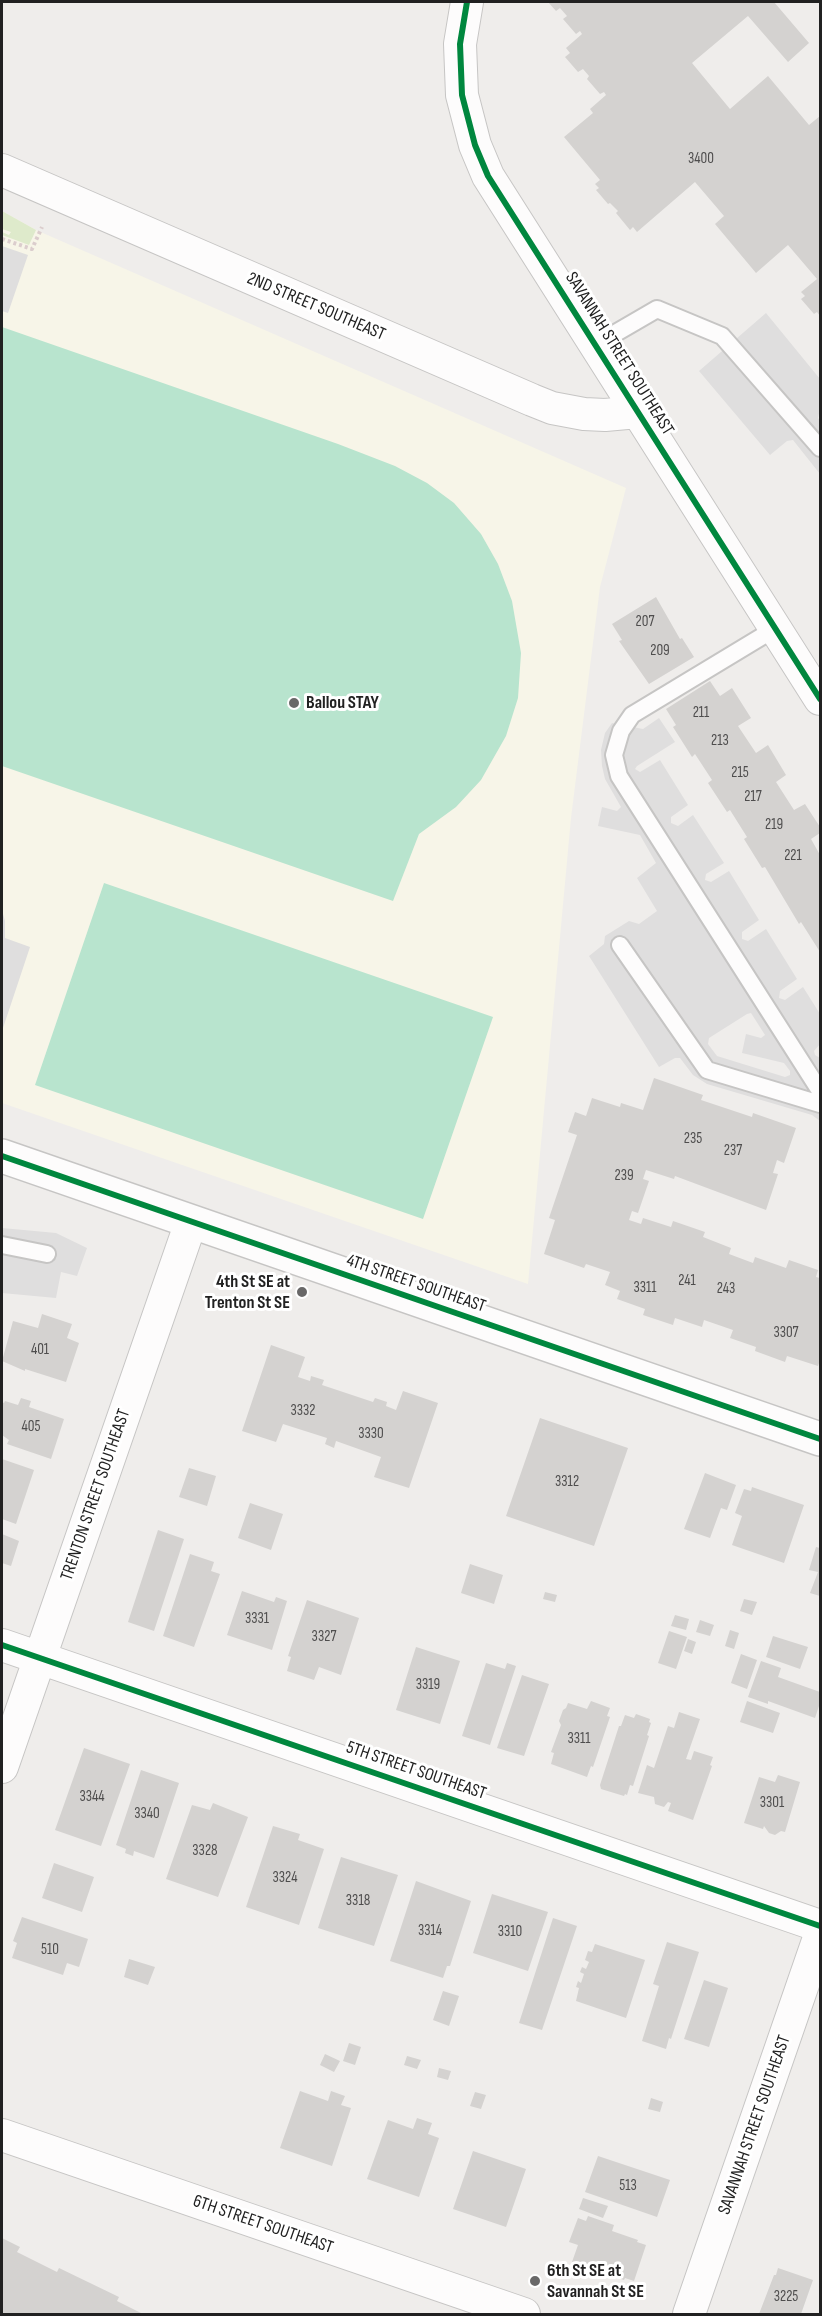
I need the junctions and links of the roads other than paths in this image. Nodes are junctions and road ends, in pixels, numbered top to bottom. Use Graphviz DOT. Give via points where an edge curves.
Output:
graph roads {
  1 [pos="467,2"];
  2 [pos="2,170"];
  3 [pos="595,345"];
  4 [pos="638,412"];
  5 [pos="820,448"];
  6 [pos="776,628"];
  7 [pos="820,699"];
  8 [pos="620,945"];
  9 [pos="820,1091"];
  10 [pos="820,1104"];
  11 [pos="2,1156"];
  12 [pos="191,1222"];
  13 [pos="2,1245"];
  14 [pos="47,1254"];
  15 [pos="820,1439"];
  16 [pos="2,1645"];
  17 [pos="40,1658"];
  18 [pos="2,1767"];
  19 [pos="820,1926"];
  20 [pos="820,1935"];
  21 [pos="2,2135"];
  22 [pos="524,2314"];
  23 [pos="689,2314"];
  1 -- 3 [label="street, SAVANNAH STREET SOUTHEAST" via="460,44 460,78 475,145 488,176"];
  2 -- 4 [label="street, 2ND STREET SOUTHEAST" via="552,408 605,415"];
  3 -- 4 [label="street, SAVANNAH STREET SOUTHEAST"];
  3 -- 5 [label="lane" via="657,309 722,336"];
  4 -- 6 [label="street, SAVANNAH STREET SOUTHEAST"];
  6 -- 7 [label="street, SAVANNAH STREET SOUTHEAST"];
  6 -- 9 [label="lane" via="632,715 621,731 614,755 619,776"];
  8 -- 10 [label="lane" via="706,1070"];
  11 -- 12 [label="street, 4TH STREET SOUTHEAST"];
  12 -- 15 [label="street, 4TH STREET SOUTHEAST"];
  12 -- 17 [label="street, TRENTON STREET SOUTHEAST"];
  13 -- 14 [label="lane"];
  16 -- 17 [label="street, 5TH STREET SOUTHEAST"];
  17 -- 18 [label="street, TRENTON STREET SOUTHEAST"];
  17 -- 19 [label="street, 5TH STREET SOUTHEAST"];
  20 -- 23 [label="street, SAVANNAH STREET SOUTHEAST"];
  21 -- 22 [label="street, 6TH STREET SOUTHEAST"];
}
